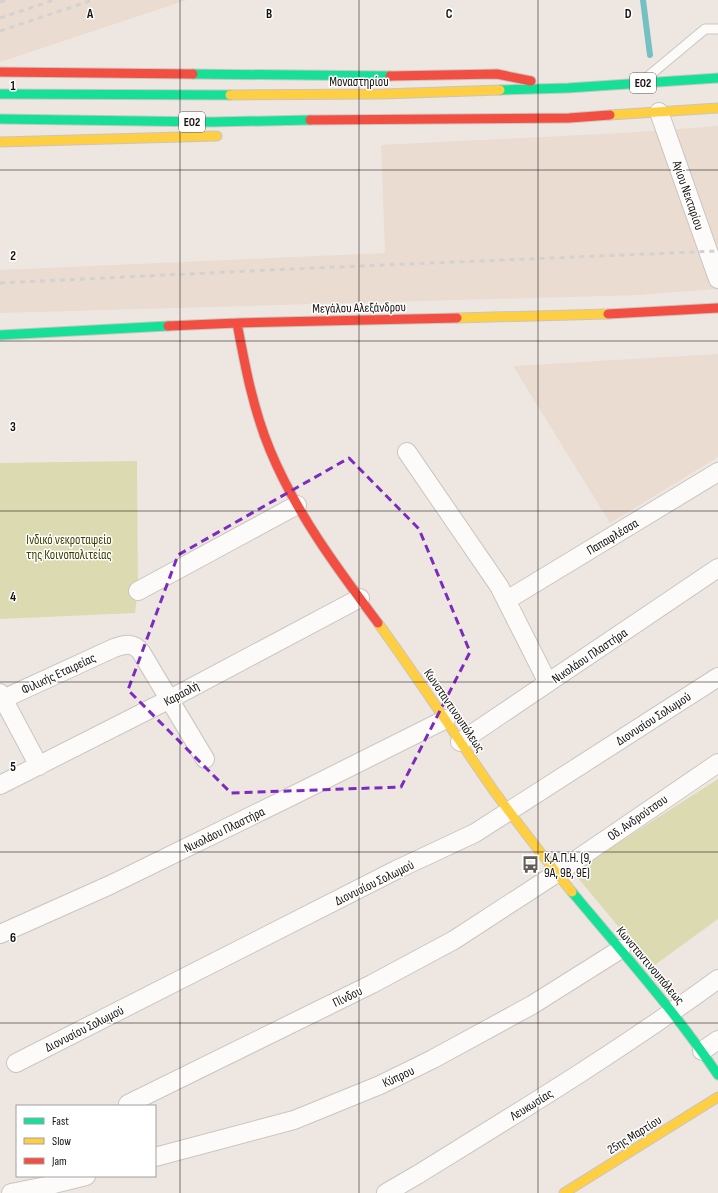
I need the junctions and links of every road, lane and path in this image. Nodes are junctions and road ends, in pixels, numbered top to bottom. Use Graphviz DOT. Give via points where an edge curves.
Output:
graph roads {
  1 [pos="718,29"];
  2 [pos="0,72"];
  3 [pos="718,78"];
  4 [pos="640,83"];
  5 [pos="568,88"];
  6 [pos="0,94"];
  7 [pos="718,108"];
  8 [pos="659,112"];
  9 [pos="569,118"];
  10 [pos="0,119"];
  11 [pos="518,127"];
  12 [pos="228,136"];
  13 [pos="0,142"];
  14 [pos="718,279"];
  15 [pos="718,308"];
  16 [pos="237,323"];
  17 [pos="0,335"];
  18 [pos="407,452"];
  19 [pos="718,472"];
  20 [pos="297,505"];
  21 [pos="718,568"];
  22 [pos="138,591"];
  23 [pos="360,598"];
  24 [pos="507,600"];
  25 [pos="718,677"];
  26 [pos="548,683"];
  27 [pos="2,696"];
  28 [pos="170,699"];
  29 [pos="446,719"];
  30 [pos="460,742"];
  31 [pos="205,759"];
  32 [pos="718,763"];
  33 [pos="39,766"];
  34 [pos="0,785"];
  35 [pos="509,812"];
  36 [pos="557,873"];
  37 [pos="0,934"];
  38 [pos="621,949"];
  39 [pos="718,979"];
  40 [pos="674,1012"];
  41 [pos="718,1040"];
  42 [pos="702,1051"];
  43 [pos="16,1063"];
  44 [pos="718,1075"];
  45 [pos="718,1097"];
  46 [pos="128,1104"];
  47 [pos="156,1157"];
  48 [pos="84,1177"];
  49 [pos="59,1188"];
  50 [pos="11,1193"];
  51 [pos="386,1193"];
  52 [pos="564,1193"];
  1 -- 4 [label="lane" via="705,29"];
  2 -- 5 [label="main road" via="385,76 497,74"];
  3 -- 4 [label="main road, Μοναστηρίου / ΕΟ2"];
  4 -- 5 [label="main road, Μοναστηρίου / ΕΟ2"];
  5 -- 6 [label="main road, Μοναστηρίου / ΕΟ2" via="384,94"];
  7 -- 8 [label="main road, ΕΟ2"];
  8 -- 9 [label="main road, ΕΟ2"];
  8 -- 14 [label="street, Αγίου Νεκταρίου"];
  9 -- 10 [label="main road, ΕΟ2" via="211,122"];
  9 -- 11 [label="main road"];
  12 -- 13 [label="main road"];
  15 -- 16 [label="main road, Μεγάλου Αλεξάνδρου" via="564,315"];
  16 -- 17 [label="main road, Μεγάλου Αλεξάνδρου"];
  16 -- 20 [label="main road, Κωνσταντινουπόλεως" via="246,372 259,420"];
  18 -- 24 [label="street" via="490,571"];
  19 -- 24 [label="street, Παπαφλέσσα"];
  20 -- 22 [label="street"];
  20 -- 23 [label="main road, Κωνσταντινουπόλεως"];
  21 -- 26 [label="street, Νικολάου Πλαστήρα"];
  23 -- 28 [label="street, Καραολή"];
  23 -- 29 [label="main road, Κωνσταντινουπόλεως"];
  24 -- 26 [label="street"];
  25 -- 35 [label="street, Διονυσίου Σολωμού"];
  26 -- 30 [label="street, Νικολάου Πλαστήρα"];
  27 -- 28 [label="street, Φιλικής Εταιρείας" via="114,648 133,644 138,647"];
  27 -- 33 [label="street"];
  28 -- 31 [label="street, Φιλικής Εταιρείας"];
  28 -- 33 [label="street, Καραολή"];
  29 -- 30 [label="main road, Κωνσταντινουπόλεως"];
  29 -- 37 [label="street, Νικολάου Πλαστήρα" via="123,879"];
  30 -- 35 [label="main road, Κωνσταντινουπόλεως"];
  32 -- 36 [label="street, Οδ. Ανδρούτσου"];
  33 -- 34 [label="street, Καραολή"];
  35 -- 36 [label="main road, Κωνσταντινουπόλεως"];
  35 -- 43 [label="street, Διονυσίου Σολωμού" via="475,833"];
  36 -- 38 [label="main road, Κωνσταντινουπόλεως"];
  36 -- 46 [label="street, Πίνδου" via="454,940 401,969"];
  38 -- 40 [label="main road, Κωνσταντινουπόλεως"];
  38 -- 47 [label="street, Κύπρου" via="507,1019 380,1085 294,1120"];
  39 -- 40 [label="street, Λευκωσίας"];
  40 -- 42 [label="main road, Κωνσταντινουπόλεως"];
  40 -- 51 [label="street, Λευκωσίας" via="417,1176"];
  41 -- 42 [label="street"];
  42 -- 44 [label="main road, Κωνσταντινουπόλεως"];
  45 -- 52 [label="main road, 25ης Μαρτίου"];
  48 -- 49 [label="street"];
  49 -- 50 [label="street"];
}
